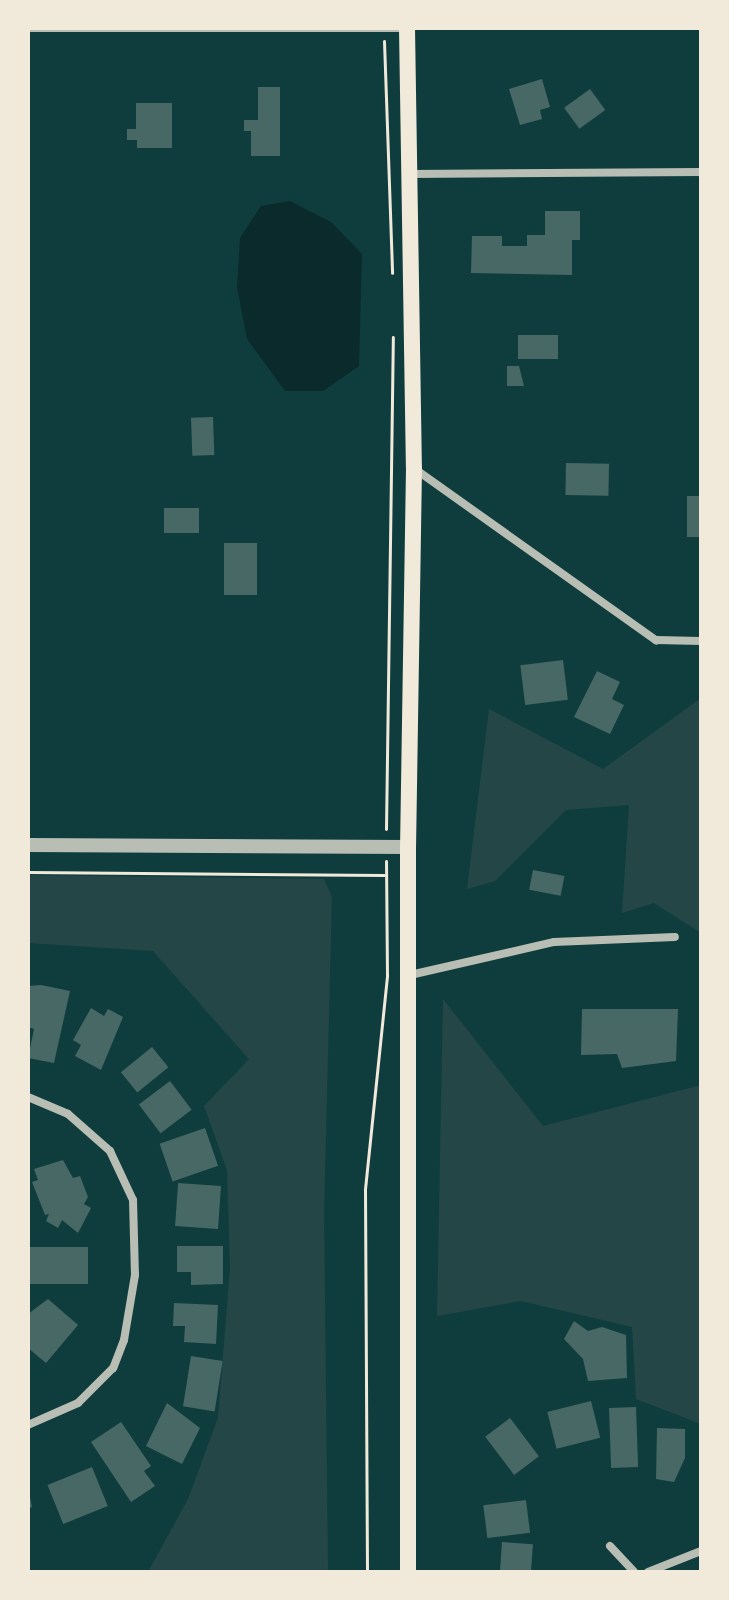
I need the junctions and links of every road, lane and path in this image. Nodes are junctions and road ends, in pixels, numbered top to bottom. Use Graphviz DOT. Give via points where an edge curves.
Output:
graph roads {
  1 [pos="28,28"];
  2 [pos="406,28"];
  3 [pos="384,29"];
  4 [pos="701,172"];
  5 [pos="410,174"];
  6 [pos="392,288"];
  7 [pos="393,335"];
  8 [pos="414,468"];
  9 [pos="701,641"];
  10 [pos="28,845"];
  11 [pos="385,846"];
  12 [pos="408,847"];
  13 [pos="28,872"];
  14 [pos="386,875"];
  15 [pos="675,937"];
  16 [pos="410,975"];
  17 [pos="28,1097"];
  18 [pos="28,1425"];
  19 [pos="610,1546"];
  20 [pos="701,1551"];
  21 [pos="367,1572"];
  22 [pos="408,1572"];
  23 [pos="634,1572"];
  24 [pos="648,1572"];
  1 -- 3 [label="street"];
  2 -- 3 [label="street"];
  2 -- 5 [label="main road"];
  3 -- 6 [label="path"];
  4 -- 5 [label="street"];
  5 -- 8 [label="main road"];
  7 -- 11 [label="path"];
  8 -- 9 [label="street" via="656,640"];
  8 -- 12 [label="main road"];
  10 -- 11 [label="street"];
  11 -- 12 [label="street"];
  11 -- 14 [label="path"];
  12 -- 16 [label="main road"];
  13 -- 14 [label="path"];
  14 -- 21 [label="path" via="387,975 365,1189"];
  15 -- 16 [label="street" via="554,942"];
  16 -- 22 [label="main road"];
  17 -- 18 [label="street" via="68,1114 110,1151 133,1200 135,1275 124,1340 113,1368 78,1403"];
  19 -- 23 [label="street"];
  20 -- 24 [label="street"];
}
